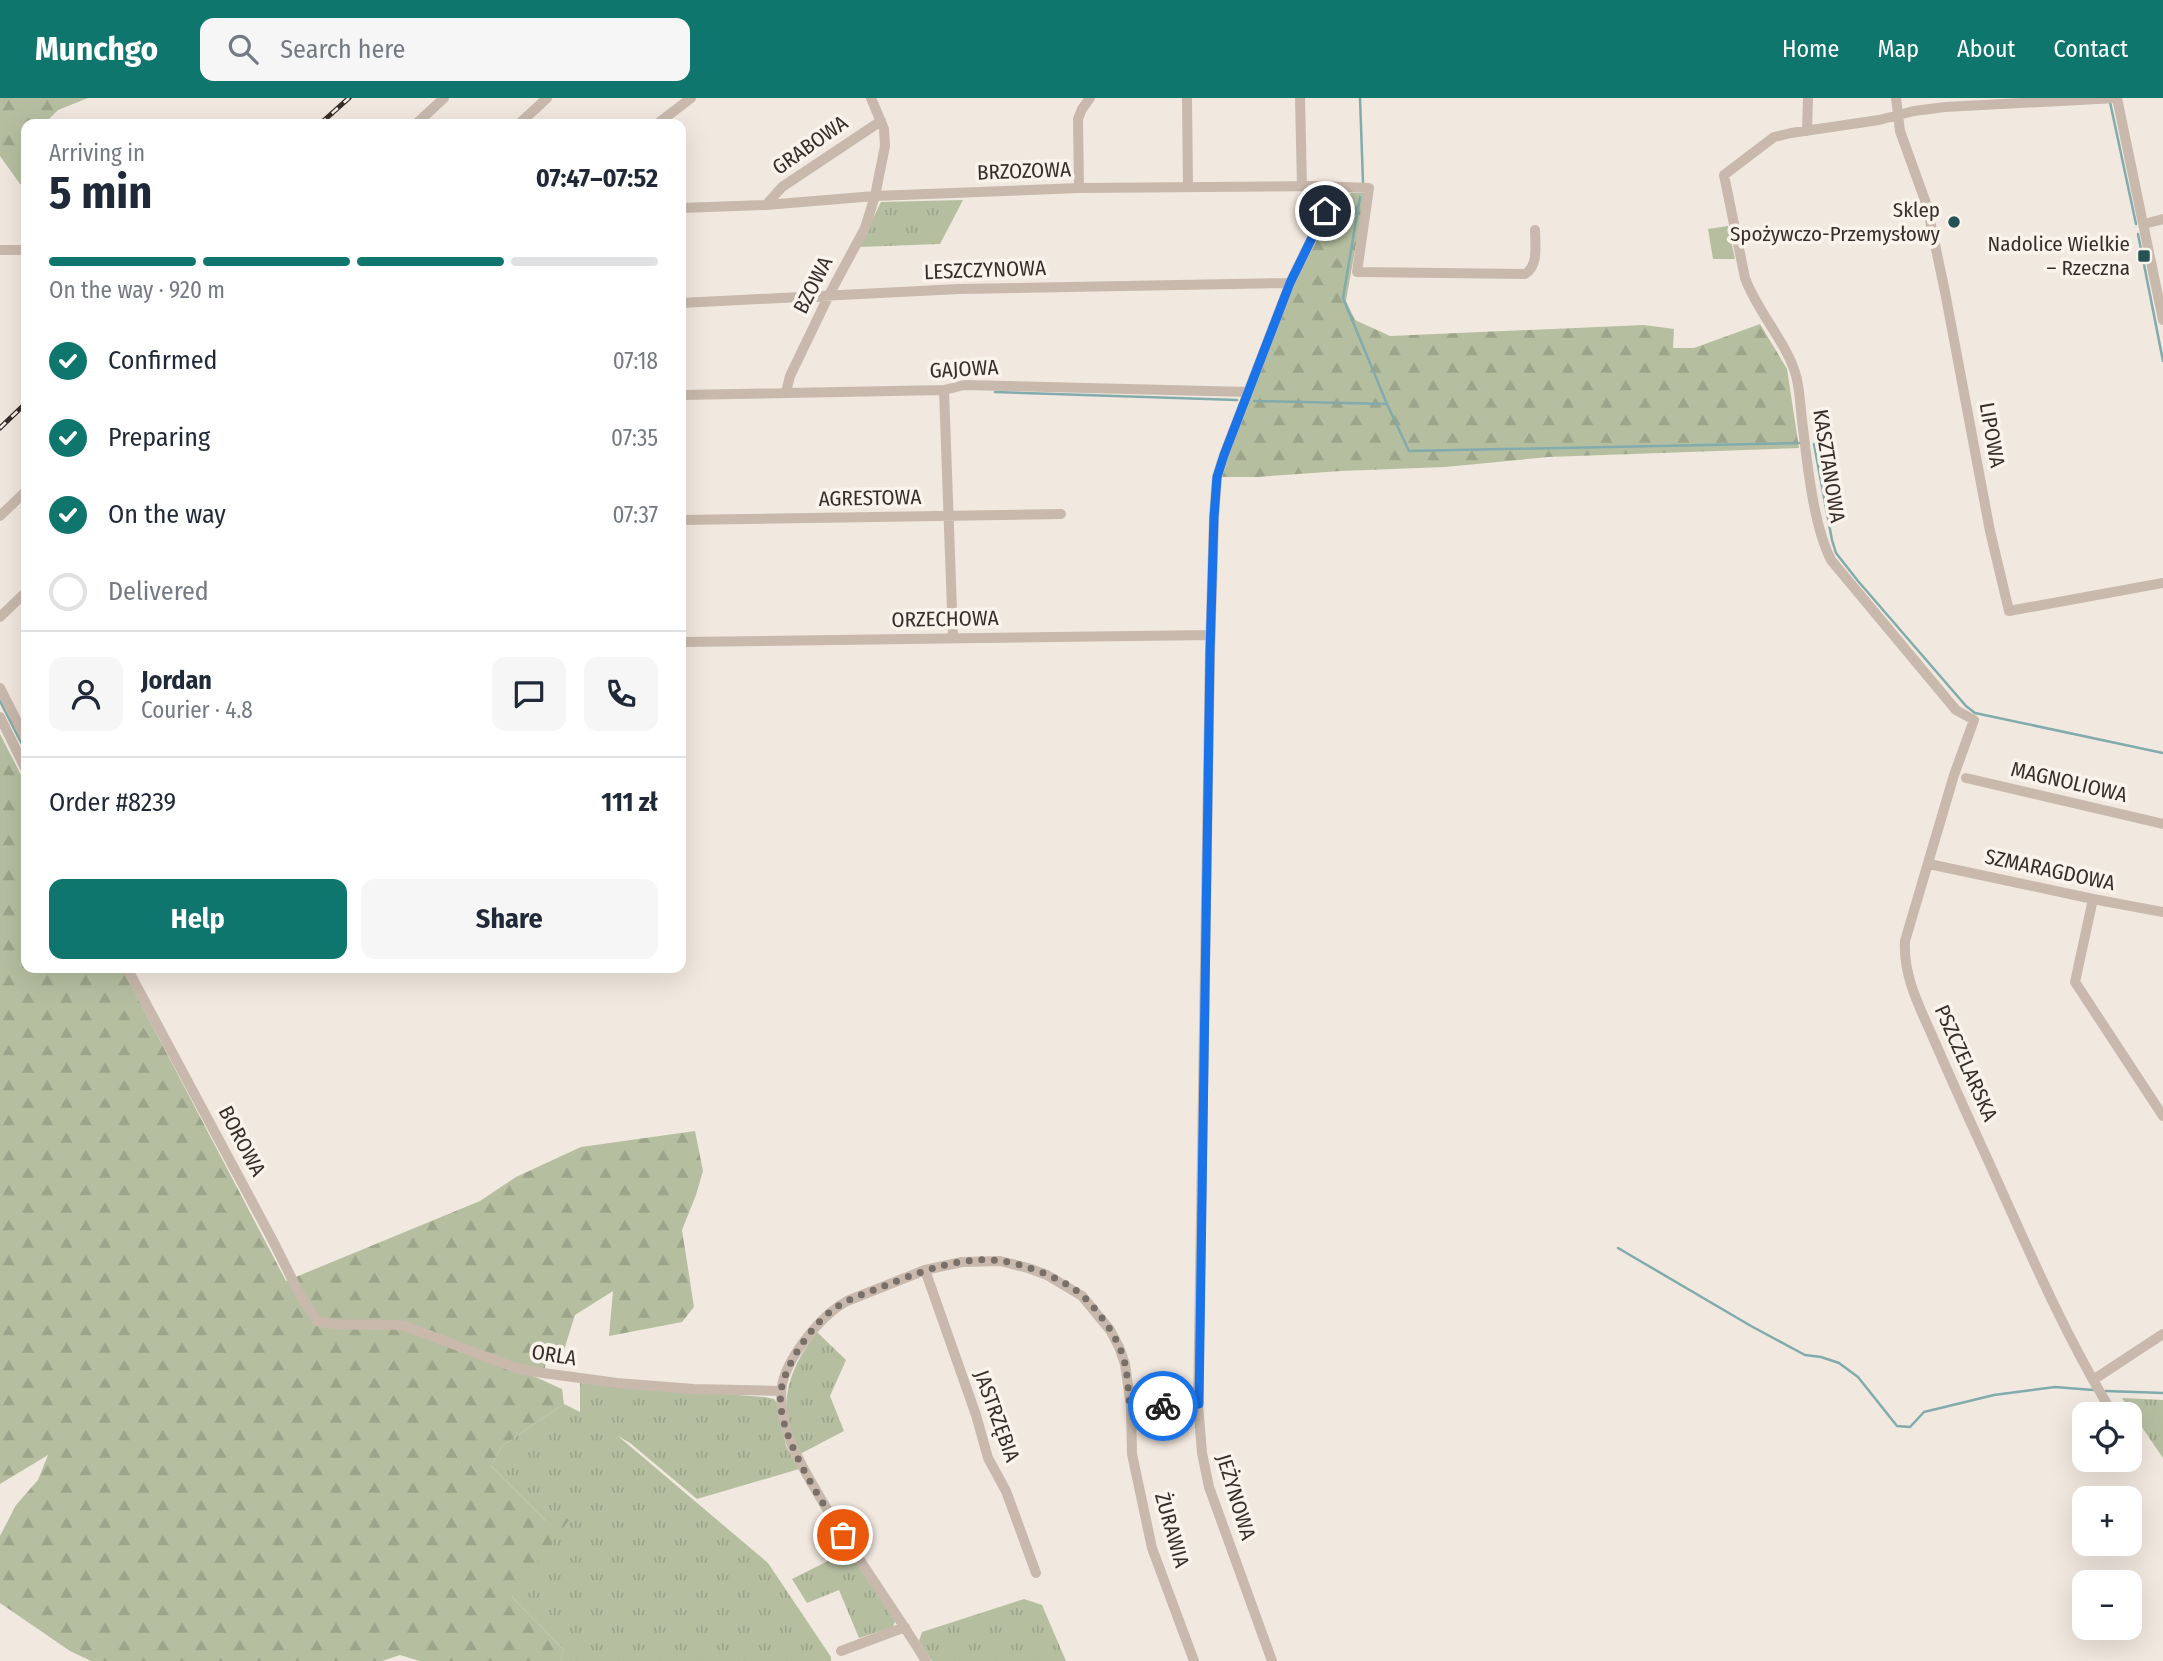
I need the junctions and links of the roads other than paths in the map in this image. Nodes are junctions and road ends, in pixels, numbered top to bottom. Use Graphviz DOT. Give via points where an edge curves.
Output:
graph roads {
  1 [pos="444,98"];
  2 [pos="547,98"];
  3 [pos="691,98"];
  4 [pos="871,98"];
  5 [pos="1090,98"];
  6 [pos="1187,98"];
  7 [pos="1300,98"];
  8 [pos="1808,98"];
  9 [pos="1896,98"];
  10 [pos="2117,98"];
  11 [pos="1898,116"];
  12 [pos="421,119"];
  13 [pos="524,119"];
  14 [pos="664,119"];
  15 [pos="881,121"];
  16 [pos="1807,131"];
  17 [pos="1302,186"];
  18 [pos="1188,187"];
  19 [pos="1337,187"];
  20 [pos="1079,188"];
  21 [pos="875,196"];
  22 [pos="766,205"];
  23 [pos="686,208"];
  24 [pos="2163,219"];
  25 [pos="2144,224"];
  26 [pos="1535,230"];
  27 [pos="0,250"];
  28 [pos="21,250"];
  29 [pos="1290,283"];
  30 [pos="829,295"];
  31 [pos="686,303"];
  32 [pos="2163,320"];
  33 [pos="944,390"];
  34 [pos="786,392"];
  35 [pos="1249,392"];
  36 [pos="686,395"];
  37 [pos="21,497"];
  38 [pos="1060,514"];
  39 [pos="0,516"];
  40 [pos="948,516"];
  41 [pos="686,520"];
  42 [pos="2163,583"];
  43 [pos="21,597"];
  44 [pos="0,617"];
  45 [pos="1210,635"];
  46 [pos="953,638"];
  47 [pos="686,642"];
  48 [pos="0,688"];
  49 [pos="0,718"];
  50 [pos="1974,720"];
  51 [pos="21,729"];
  52 [pos="21,760"];
  53 [pos="1966,778"];
  54 [pos="2163,824"];
  55 [pos="1929,863"];
  56 [pos="2094,900"];
  57 [pos="2163,912"];
  58 [pos="130,973"];
  59 [pos="2163,1116"];
  60 [pos="925,1270"];
  61 [pos="329,1324"];
  62 [pos="2163,1334"];
  63 [pos="2093,1380"];
  64 [pos="781,1391"];
  65 [pos="2106,1402"];
  66 [pos="1199,1404"];
  67 [pos="1130,1406"];
  68 [pos="1036,1573"];
  69 [pos="905,1627"];
  70 [pos="842,1651"];
  71 [pos="926,1661"];
  72 [pos="1194,1661"];
  73 [pos="1272,1661"];
  1 -- 12 [label="street"];
  2 -- 13 [label="street"];
  3 -- 14 [label="street"];
  4 -- 15 [label="street, GRABOWA"];
  5 -- 20 [label="street" via="1078,119"];
  6 -- 18 [label="street"];
  7 -- 17 [label="street"];
  8 -- 16 [label="street"];
  9 -- 11 [label="street"];
  10 -- 11 [label="street" via="1945,107"];
  10 -- 25 [label="street"];
  11 -- 16 [label="street"];
  11 -- 42 [label="street, LIPOWA" via="1929,217 2009,611"];
  15 -- 21 [label="street, GRABOWA" via="885,146"];
  15 -- 22 [label="street, GRABOWA" via="782,187"];
  16 -- 50 [label="street, KASZTANOWA" via="1774,137 1724,175 1748,285 1796,375 1806,455 1831,561 1956,710"];
  17 -- 18 [label="street, BRZOZOWA"];
  17 -- 19 [label="street, BRZOZOWA"];
  18 -- 20 [label="street, BRZOZOWA"];
  19 -- 26 [label="street, BRZOZOWA" via="1369,188 1357,272 1525,274 1534,264"];
  19 -- 29 [label="street, JEŻYNOWA"];
  20 -- 21 [label="street, BRZOZOWA"];
  21 -- 22 [label="street, BRZOZOWA"];
  21 -- 30 [label="street, BZOWA" via="865,228"];
  22 -- 23 [label="street, BRZOZOWA"];
  24 -- 25 [label="street"];
  25 -- 32 [label="street"];
  27 -- 28 [label="street"];
  29 -- 30 [label="street, LESZCZYNOWA"];
  29 -- 35 [label="street, JEŻYNOWA"];
  30 -- 31 [label="street, LESZCZYNOWA"];
  30 -- 34 [label="street, BZOWA"];
  33 -- 34 [label="street, GAJOWA"];
  33 -- 35 [label="street, GAJOWA" via="964,385"];
  33 -- 40 [label="street"];
  34 -- 36 [label="street, GAJOWA"];
  35 -- 45 [label="street, JEŻYNOWA" via="1217,477"];
  37 -- 39 [label="street"];
  38 -- 40 [label="street, AGRESTOWA"];
  40 -- 41 [label="street, AGRESTOWA"];
  40 -- 46 [label="street"];
  43 -- 44 [label="street"];
  45 -- 46 [label="street, ORZECHOWA"];
  45 -- 66 [label="street, JEŻYNOWA"];
  46 -- 47 [label="street, ORZECHOWA"];
  48 -- 51 [label="street"];
  49 -- 52 [label="street"];
  50 -- 55 [label="street, PSZCZELARSKA"];
  53 -- 54 [label="street, MAGNOLIOWA"];
  55 -- 56 [label="street, SZMARAGDOWA"];
  55 -- 63 [label="street, PSZCZELARSKA" via="1905,941 1914,995"];
  56 -- 57 [label="street, SZMARAGDOWA"];
  56 -- 59 [label="street" via="2075,982"];
  58 -- 61 [label="street, BOROWA" via="298,1292 317,1321"];
  60 -- 64 [label="street, ŻURAWIA" via="835,1307 807,1338"];
  60 -- 67 [label="street, ŻURAWIA" via="962,1262 1000,1261 1046,1275 1082,1296 1119,1347"];
  60 -- 68 [label="street, JASTRZĘBIA" via="988,1458 1006,1492"];
  61 -- 64 [label="street, ORLA" via="405,1326 516,1368 617,1384"];
  62 -- 63 [label="street"];
  63 -- 65 [label="street, PSZCZELARSKA"];
  64 -- 69 [label="street" via="787,1433 798,1460"];
  66 -- 67 [label="street"];
  66 -- 73 [label="street, JEŻYNOWA" via="1209,1487"];
  67 -- 72 [label="street, ŻURAWIA" via="1132,1454 1152,1548"];
  69 -- 70 [label="street"];
  69 -- 71 [label="street"];
}
